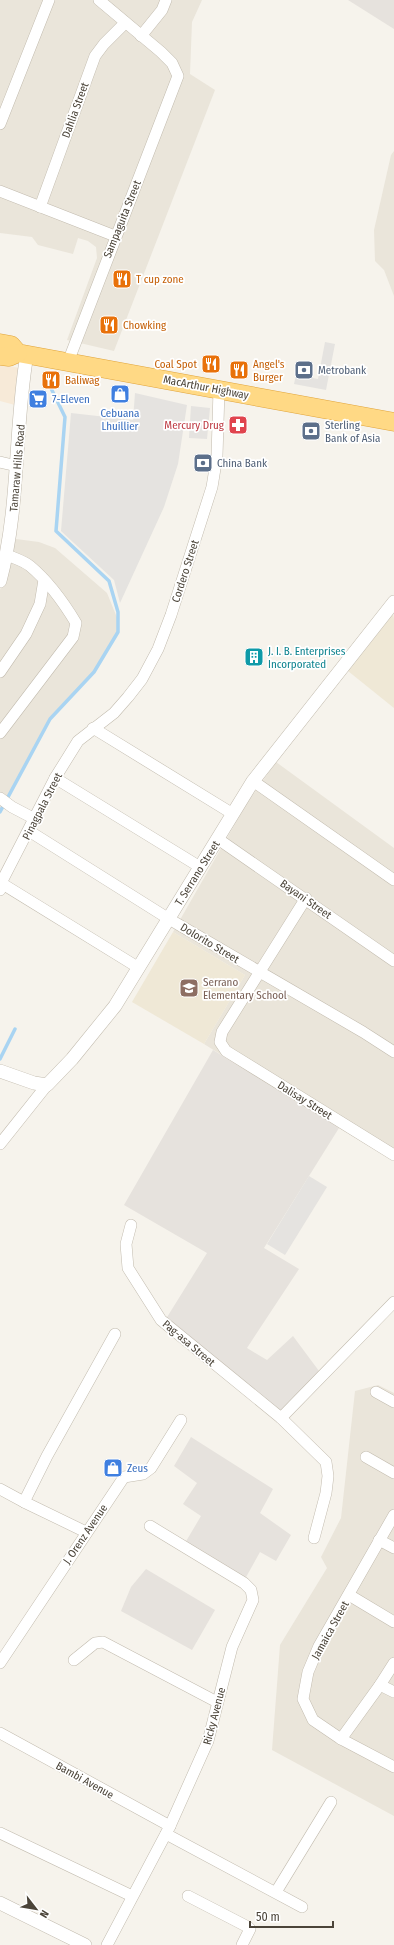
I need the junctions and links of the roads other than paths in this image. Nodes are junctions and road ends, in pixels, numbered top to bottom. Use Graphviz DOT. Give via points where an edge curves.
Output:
graph roads {
  1 [pos="49,0"];
  2 [pos="99,0"];
  3 [pos="166,0"];
  4 [pos="125,23"];
  5 [pos="141,36"];
  6 [pos="0,124"];
  7 [pos="0,191"];
  8 [pos="40,207"];
  9 [pos="114,236"];
  10 [pos="0,343"];
  11 [pos="23,354"];
  12 [pos="0,356"];
  13 [pos="68,362"];
  14 [pos="219,390"];
  15 [pos="394,422"];
  16 [pos="0,462"];
  17 [pos="17,466"];
  18 [pos="7,555"];
  19 [pos="1,576"];
  20 [pos="44,580"];
  21 [pos="394,602"];
  22 [pos="0,672"];
  23 [pos="93,728"];
  24 [pos="0,733"];
  25 [pos="55,778"];
  26 [pos="253,781"];
  27 [pos="1,799"];
  28 [pos="233,814"];
  29 [pos="35,818"];
  30 [pos="29,831"];
  31 [pos="218,839"];
  32 [pos="200,867"];
  33 [pos="394,880"];
  34 [pos="1,886"];
  35 [pos="306,898"];
  36 [pos="169,919"];
  37 [pos="394,961"];
  38 [pos="139,968"];
  39 [pos="258,972"];
  40 [pos="394,1052"];
  41 [pos="0,1071"];
  42 [pos="47,1085"];
  43 [pos="0,1144"];
  44 [pos="394,1155"];
  45 [pos="131,1225"];
  46 [pos="394,1302"];
  47 [pos="115,1334"];
  48 [pos="376,1392"];
  49 [pos="394,1402"];
  50 [pos="281,1418"];
  51 [pos="181,1420"];
  52 [pos="366,1457"];
  53 [pos="394,1473"];
  54 [pos="0,1489"];
  55 [pos="24,1502"];
  56 [pos="394,1515"];
  57 [pos="150,1526"];
  58 [pos="86,1532"];
  59 [pos="314,1538"];
  60 [pos="379,1540"];
  61 [pos="394,1548"];
  62 [pos="349,1595"];
  63 [pos="394,1622"];
  64 [pos="74,1660"];
  65 [pos="0,1663"];
  66 [pos="394,1663"];
  67 [pos="380,1686"];
  68 [pos="394,1692"];
  69 [pos="217,1702"];
  70 [pos="0,1733"];
  71 [pos="342,1739"];
  72 [pos="394,1767"];
  73 [pos="331,1802"];
  74 [pos="168,1830"];
  75 [pos="0,1833"];
  76 [pos="276,1892"];
  77 [pos="132,1896"];
  78 [pos="188,1896"];
  79 [pos="0,1903"];
  80 [pos="302,1907"];
  81 [pos="85,1945"];
  82 [pos="107,1945"];
  83 [pos="242,1945"];
  1 -- 6 [label="street"];
  2 -- 4 [label="street"];
  3 -- 5 [label="street" via="162,10"];
  4 -- 5 [label="street"];
  4 -- 8 [label="street, Dahlia Street" via="95,56"];
  5 -- 9 [label="street, Sampaguita Street" via="172,63 178,76 157,134"];
  7 -- 8 [label="street"];
  8 -- 9 [label="street"];
  9 -- 13 [label="street, Sampaguita Street"];
  10 -- 11 [label="highway, MacArthur Highway" via="11,345"];
  11 -- 12 [label="highway, MacArthur Highway"];
  11 -- 13 [label="highway, MacArthur Highway"];
  11 -- 17 [label="street, Tamaraw Hills Road"];
  13 -- 14 [label="highway, MacArthur Highway"];
  14 -- 15 [label="highway, MacArthur Highway"];
  14 -- 23 [label="street, Cordero Street" via="217,456 212,487 167,627 142,679 114,713"];
  16 -- 17 [label="street"];
  17 -- 18 [label="street, Tamaraw Hills Road"];
  18 -- 19 [label="street, Tamaraw Hills Road"];
  18 -- 20 [label="street" via="29,566"];
  20 -- 22 [label="street" via="40,604 26,634"];
  20 -- 24 [label="street" via="76,623 73,637"];
  21 -- 26 [label="street, T. Serrano Street"];
  23 -- 25 [label="street, Pinagpala Street" via="78,741"];
  23 -- 28 [label="street"];
  25 -- 29 [label="street, Pinagpala Street"];
  25 -- 32 [label="street"];
  26 -- 28 [label="street, T. Serrano Street"];
  26 -- 33 [label="street"];
  27 -- 29 [label="street"];
  28 -- 31 [label="street, T. Serrano Street"];
  29 -- 30 [label="street, Pinagpala Street"];
  30 -- 34 [label="street, Pinagpala Street"];
  30 -- 36 [label="street, Dolorito Street"];
  31 -- 32 [label="street, T. Serrano Street"];
  31 -- 35 [label="street, Bayani Street"];
  32 -- 36 [label="street, T. Serrano Street"];
  34 -- 38 [label="street"];
  35 -- 37 [label="street, Bayani Street"];
  35 -- 39 [label="street"];
  36 -- 38 [label="street, T. Serrano Street"];
  36 -- 39 [label="street, Dolorito Street"];
  38 -- 42 [label="street, T. Serrano Street" via="115,1006"];
  39 -- 40 [label="street, Dolorito Street"];
  39 -- 44 [label="street, Dalisay Street" via="222,1032 220,1042 226,1051"];
  41 -- 42 [label="street"];
  42 -- 43 [label="street, T. Serrano Street"];
  45 -- 50 [label="street, Pag-asa Street" via="126,1244 128,1268 161,1320"];
  46 -- 50 [label="street"];
  47 -- 55 [label="street"];
  48 -- 49 [label="street"];
  50 -- 59 [label="street, Pag-asa Street" via="326,1462 326,1493"];
  51 -- 58 [label="street, J. Orenz Avenue" via="151,1468 144,1474 124,1477"];
  52 -- 53 [label="street"];
  54 -- 55 [label="street"];
  55 -- 58 [label="street"];
  56 -- 60 [label="street, Jamaica Street"];
  57 -- 69 [label="street, Ricky Avenue" via="244,1583 251,1590 253,1600 232,1647"];
  58 -- 65 [label="street, J. Orenz Avenue"];
  60 -- 61 [label="street"];
  60 -- 62 [label="street, Jamaica Street"];
  62 -- 63 [label="street"];
  62 -- 71 [label="street, Jamaica Street" via="319,1646 308,1672 304,1699 313,1720"];
  64 -- 69 [label="street" via="95,1643 103,1642"];
  66 -- 67 [label="street"];
  67 -- 68 [label="street"];
  67 -- 71 [label="street"];
  69 -- 74 [label="street, Ricky Avenue" via="208,1741"];
  70 -- 74 [label="street, Bambi Avenue"];
  71 -- 72 [label="street, Jamaica Street"];
  73 -- 76 [label="street"];
  74 -- 76 [label="street, Bambi Avenue"];
  74 -- 77 [label="street, Ricky Avenue"];
  75 -- 77 [label="street"];
  76 -- 80 [label="street, Bambi Avenue"];
  77 -- 82 [label="street, Ricky Avenue"];
  78 -- 83 [label="street" via="248,1927 249,1933"];
  79 -- 81 [label="street"];
}
